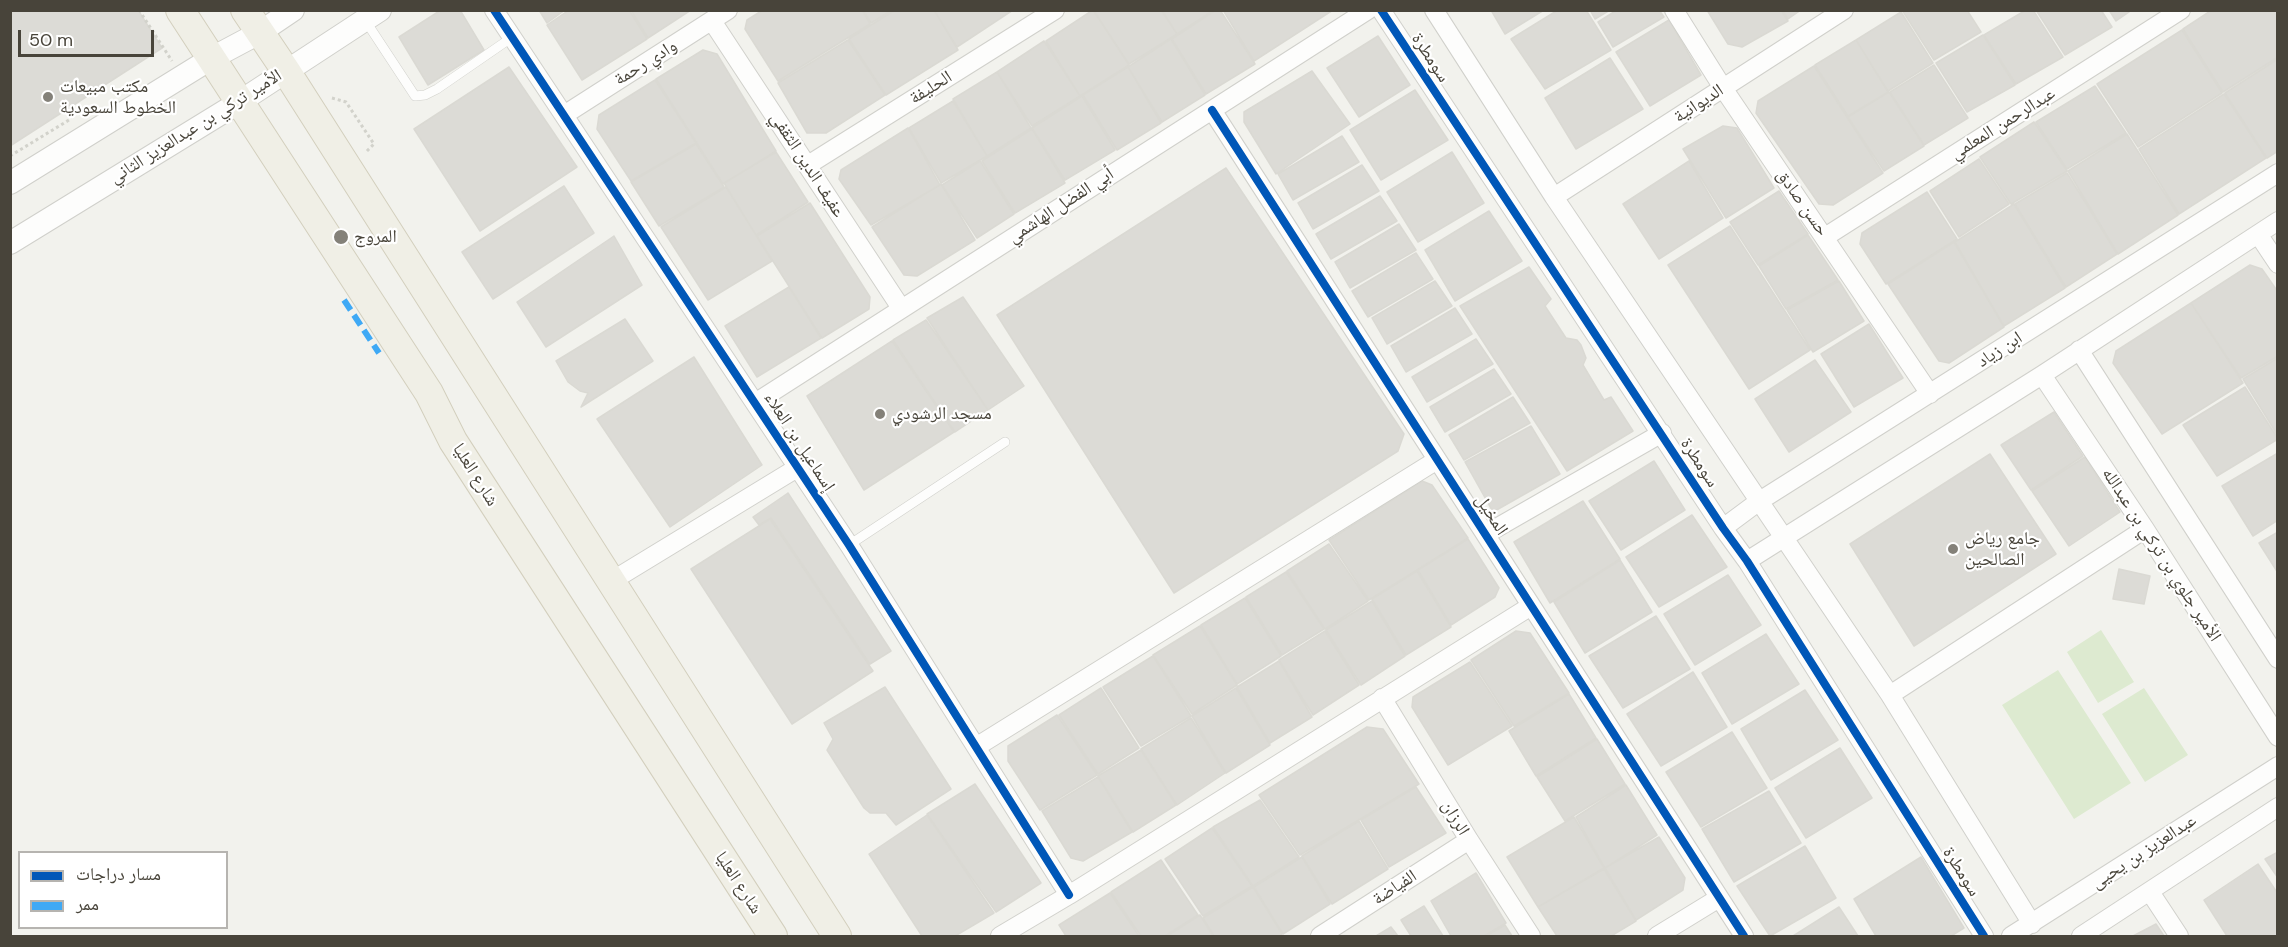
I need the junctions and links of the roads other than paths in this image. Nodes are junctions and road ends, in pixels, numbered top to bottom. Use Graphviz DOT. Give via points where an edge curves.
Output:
graph roads {
  1 [pos="180,10"];
  2 [pos="494,10"];
  3 [pos="728,10"];
  4 [pos="1055,10"];
  5 [pos="1368,10"];
  6 [pos="1381,10"];
  7 [pos="1434,10"];
  8 [pos="1674,10"];
  9 [pos="1844,10"];
  10 [pos="2181,10"];
  11 [pos="289,13"];
  12 [pos="373,15"];
  13 [pos="712,21"];
  14 [pos="252,22"];
  15 [pos="512,38"];
  16 [pos="212,58"];
  17 [pos="297,64"];
  18 [pos="1723,88"];
  19 [pos="238,103"];
  20 [pos="1212,110"];
  21 [pos="564,115"];
  22 [pos="808,165"];
  23 [pos="2277,173"];
  24 [pos="10,183"];
  25 [pos="1554,197"];
  26 [pos="2277,221"];
  27 [pos="2258,234"];
  28 [pos="1825,237"];
  29 [pos="10,243"];
  30 [pos="2277,264"];
  31 [pos="901,308"];
  32 [pos="2079,350"];
  33 [pos="2042,375"];
  34 [pos="1930,394"];
  35 [pos="756,403"];
  36 [pos="1662,433"];
  37 [pos="1005,442"];
  38 [pos="1437,460"];
  39 [pos="797,468"];
  40 [pos="1758,502"];
  41 [pos="1723,528"];
  42 [pos="2145,529"];
  43 [pos="1486,534"];
  44 [pos="1784,539"];
  45 [pos="849,544"];
  46 [pos="1748,561"];
  47 [pos="610,582"];
  48 [pos="1531,606"];
  49 [pos="2277,659"];
  50 [pos="1890,695"];
  51 [pos="1382,698"];
  52 [pos="2277,737"];
  53 [pos="976,747"];
  54 [pos="2277,766"];
  55 [pos="2277,807"];
  56 [pos="1469,840"];
  57 [pos="2150,892"];
  58 [pos="1069,895"];
  59 [pos="1719,898"];
  60 [pos="2032,924"];
  61 [pos="773,936"];
  62 [pos="837,936"];
  63 [pos="999,936"];
  64 [pos="1320,936"];
  65 [pos="1531,936"];
  66 [pos="1657,936"];
  67 [pos="1744,936"];
  68 [pos="1984,936"];
  69 [pos="2011,936"];
  70 [pos="2081,936"];
  71 [pos="2179,936"];
  1 -- 16 [label="main road, شارع العليا"];
  2 -- 15 [label="street, إسماعيل بن العلاء"];
  3 -- 13 [label="street, وادي رحمة"];
  4 -- 22 [label="street, الحليفة"];
  5 -- 20 [label="street, أبي الفضل الهاشمي"];
  6 -- 36 [label="street, سومطرة"];
  7 -- 25 [label="street, سومطرة"];
  8 -- 18 [label="street, حسن صادق"];
  9 -- 18 [label="street, الديوانية"];
  10 -- 28 [label="street, عبدالرحمن المعلمي"];
  11 -- 14 [label="street"];
  11 -- 17 [label="street" via="278,38 285,53"];
  12 -- 15 [label="lane" via="415,96 437,89"];
  12 -- 17 [label="street, الأمير تركي بن عبدالعزيز الثاني"];
  13 -- 21 [label="street, وادي رحمة"];
  13 -- 22 [label="street, عفيف الدين الثقفي"];
  14 -- 16 [label="street"];
  14 -- 17 [label="main road"];
  15 -- 21 [label="street, إسماعيل بن العلاء"];
  16 -- 19 [label="main road, شارع العليا"];
  16 -- 24 [label="street"];
  17 -- 19 [label="street, الأمير تركي بن عبدالعزيز الثاني"];
  17 -- 47 [label="main road"];
  18 -- 25 [label="street, الديوانية"];
  18 -- 28 [label="street, حسن صادق"];
  19 -- 29 [label="street, الأمير تركي بن عبدالعزيز الثاني"];
  19 -- 61 [label="main road, شارع العليا" via="429,393 459,450"];
  20 -- 31 [label="street, أبي الفضل الهاشمي"];
  20 -- 38 [label="street, المخيل"];
  21 -- 35 [label="street, إسماعيل بن العلاء"];
  22 -- 31 [label="street, عفيف الدين الثقفي"];
  23 -- 34 [label="street, ابن زياد"];
  25 -- 40 [label="street, سومطرة"];
  26 -- 27 [label="street"];
  27 -- 30 [label="street"];
  27 -- 32 [label="street"];
  28 -- 34 [label="street, حسن صادق"];
  31 -- 35 [label="street, أبي الفضل الهاشمي"];
  32 -- 33 [label="street"];
  32 -- 49 [label="street"];
  33 -- 42 [label="street, الأمير جلوي بن تركي بن عبدالله"];
  33 -- 44 [label="street"];
  34 -- 40 [label="street, ابن زياد"];
  35 -- 39 [label="street, إسماعيل بن العلاء"];
  36 -- 41 [label="street, سومطرة"];
  36 -- 43 [label="street"];
  37 -- 45 [label="lane"];
  38 -- 43 [label="street, المخيل"];
  38 -- 53 [label="street"];
  39 -- 45 [label="street, إسماعيل بن العلاء"];
  39 -- 47 [label="street"];
  40 -- 41 [label="street, ابن زياد"];
  40 -- 44 [label="street, سومطرة"];
  41 -- 46 [label="street, سومطرة"];
  42 -- 50 [label="street"];
  42 -- 52 [label="street, الأمير جلوي بن تركي بن عبدالله"];
  43 -- 48 [label="street, المخيل"];
  44 -- 46 [label="street"];
  44 -- 50 [label="street, سومطرة"];
  45 -- 53 [label="street, إسماعيل بن العلاء"];
  46 -- 68 [label="street, سومطرة"];
  47 -- 62 [label="main road"];
  48 -- 51 [label="street"];
  48 -- 59 [label="street, المخيل"];
  50 -- 60 [label="street, سومطرة"];
  51 -- 56 [label="street, الرزان"];
  51 -- 58 [label="street"];
  53 -- 58 [label="street, إسماعيل بن العلاء"];
  54 -- 60 [label="street, عبدالعزيز بن يحيى"];
  55 -- 57 [label="street, عبدالعزيز بن يحيى"];
  56 -- 64 [label="street, الفياضة"];
  56 -- 65 [label="street, الرزان"];
  57 -- 70 [label="street, عبدالعزيز بن يحيى"];
  57 -- 71 [label="street"];
  58 -- 63 [label="street"];
  59 -- 66 [label="street"];
  59 -- 67 [label="street, المخيل"];
  60 -- 69 [label="street, عبدالعزيز بن يحيى"];
}
